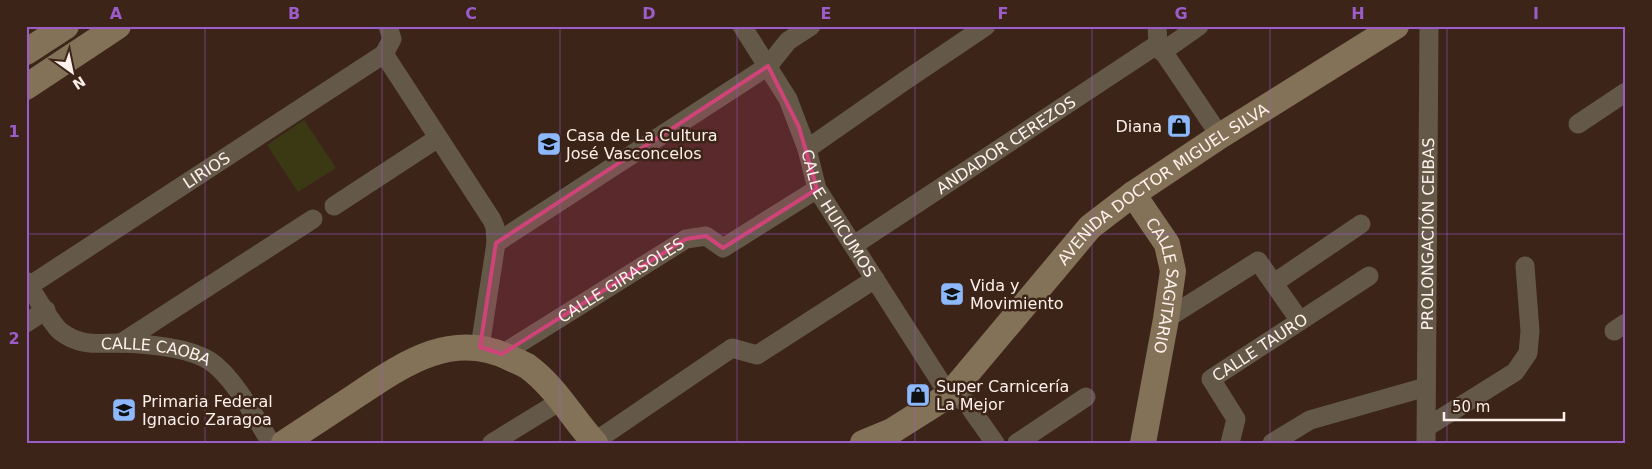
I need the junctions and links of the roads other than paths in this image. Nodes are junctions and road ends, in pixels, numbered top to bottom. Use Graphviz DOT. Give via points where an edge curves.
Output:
graph roads {
  1 [pos="66,26"];
  2 [pos="118,26"];
  3 [pos="388,26"];
  4 [pos="742,26"];
  5 [pos="811,26"];
  6 [pos="986,26"];
  7 [pos="1199,26"];
  8 [pos="1396,26"];
  9 [pos="1429,26"];
  10 [pos="964,32"];
  11 [pos="1159,40"];
  12 [pos="26,52"];
  13 [pos="384,54"];
  14 [pos="768,66"];
  15 [pos="26,87"];
  16 [pos="1626,92"];
  17 [pos="1578,124"];
  18 [pos="1220,136"];
  19 [pos="438,138"];
  20 [pos="807,149"];
  21 [pos="817,189"];
  22 [pos="1133,194"];
  23 [pos="334,206"];
  24 [pos="312,218"];
  25 [pos="1361,224"];
  26 [pos="496,243"];
  27 [pos="854,245"];
  28 [pos="1525,266"];
  29 [pos="1369,276"];
  30 [pos="875,279"];
  31 [pos="1274,282"];
  32 [pos="28,283"];
  33 [pos="46,310"];
  34 [pos="1166,319"];
  35 [pos="1300,321"];
  36 [pos="26,322"];
  37 [pos="121,343"];
  38 [pos="491,351"];
  39 [pos="1426,387"];
  40 [pos="949,395"];
  41 [pos="1086,397"];
  42 [pos="562,400"];
  43 [pos="1426,435"];
  44 [pos="595,442"];
  45 [pos="271,443"];
  46 [pos="284,443"];
  47 [pos="492,443"];
  48 [pos="863,443"];
  49 [pos="995,443"];
  50 [pos="1017,443"];
  51 [pos="1143,443"];
  52 [pos="1230,443"];
  53 [pos="1272,443"];
  1 -- 12 [label="street"];
  2 -- 15 [label="street"];
  3 -- 13 [label="street" via="392,39"];
  4 -- 14 [label="street, CALLE HUICUMOS"];
  5 -- 14 [label="street" via="788,41"];
  6 -- 10 [label="street"];
  7 -- 11 [label="street, ANDADOR CEREZOS"];
  8 -- 18 [label="street, AVENIDA DOCTOR MIGUEL SILVA"];
  9 -- 39 [label="street, PROLONGACIÓN CEIBAS"];
  10 -- 20 [label="street"];
  11 -- 18 [label="street"];
  11 -- 27 [label="street, ANDADOR CEREZOS"];
  13 -- 19 [label="street"];
  13 -- 32 [label="street, LIRIOS"];
  14 -- 20 [label="street, CALLE HUICUMOS" via="788,99"];
  14 -- 26 [label="street"];
  16 -- 17 [label="street"];
  18 -- 22 [label="street, AVENIDA DOCTOR MIGUEL SILVA"];
  19 -- 23 [label="street"];
  19 -- 26 [label="street" via="492,220"];
  20 -- 21 [label="street, CALLE HUICUMOS"];
  21 -- 27 [label="street, CALLE HUICUMOS"];
  21 -- 38 [label="street, CALLE GIRASOLES" via="723,248 706,236 686,239"];
  22 -- 34 [label="street, CALLE SAGITARIO" via="1167,244 1172,271"];
  22 -- 40 [label="street, AVENIDA DOCTOR MIGUEL SILVA" via="1090,227"];
  24 -- 37 [label="street"];
  25 -- 31 [label="street"];
  26 -- 38 [label="street"];
  27 -- 30 [label="street, CALLE HUICUMOS"];
  28 -- 43 [label="street" via="1530,331 1528,353 1515,372"];
  29 -- 35 [label="street, CALLE TAURO"];
  30 -- 40 [label="street, CALLE HUICUMOS"];
  30 -- 44 [label="street" via="757,354 732,348"];
  31 -- 34 [label="street" via="1258,261"];
  31 -- 35 [label="street"];
  32 -- 33 [label="street, CALLE CAOBA"];
  33 -- 36 [label="street"];
  33 -- 37 [label="street, CALLE CAOBA" via="58,330 74,340"];
  34 -- 51 [label="street, CALLE SAGITARIO"];
  35 -- 52 [label="street, CALLE TAURO" via="1211,379 1236,419"];
  37 -- 45 [label="street, CALLE CAOBA" via="183,350 210,361 239,393"];
  38 -- 42 [label="street" via="526,366"];
  38 -- 46 [label="street" via="448,348 418,357"];
  39 -- 43 [label="street, PROLONGACIÓN CEIBAS"];
  39 -- 53 [label="street" via="1310,420"];
  40 -- 48 [label="street, AVENIDA DOCTOR MIGUEL SILVA" via="892,431"];
  40 -- 49 [label="street" via="966,402"];
  41 -- 50 [label="street"];
  42 -- 44 [label="street"];
  42 -- 47 [label="street"];
}
